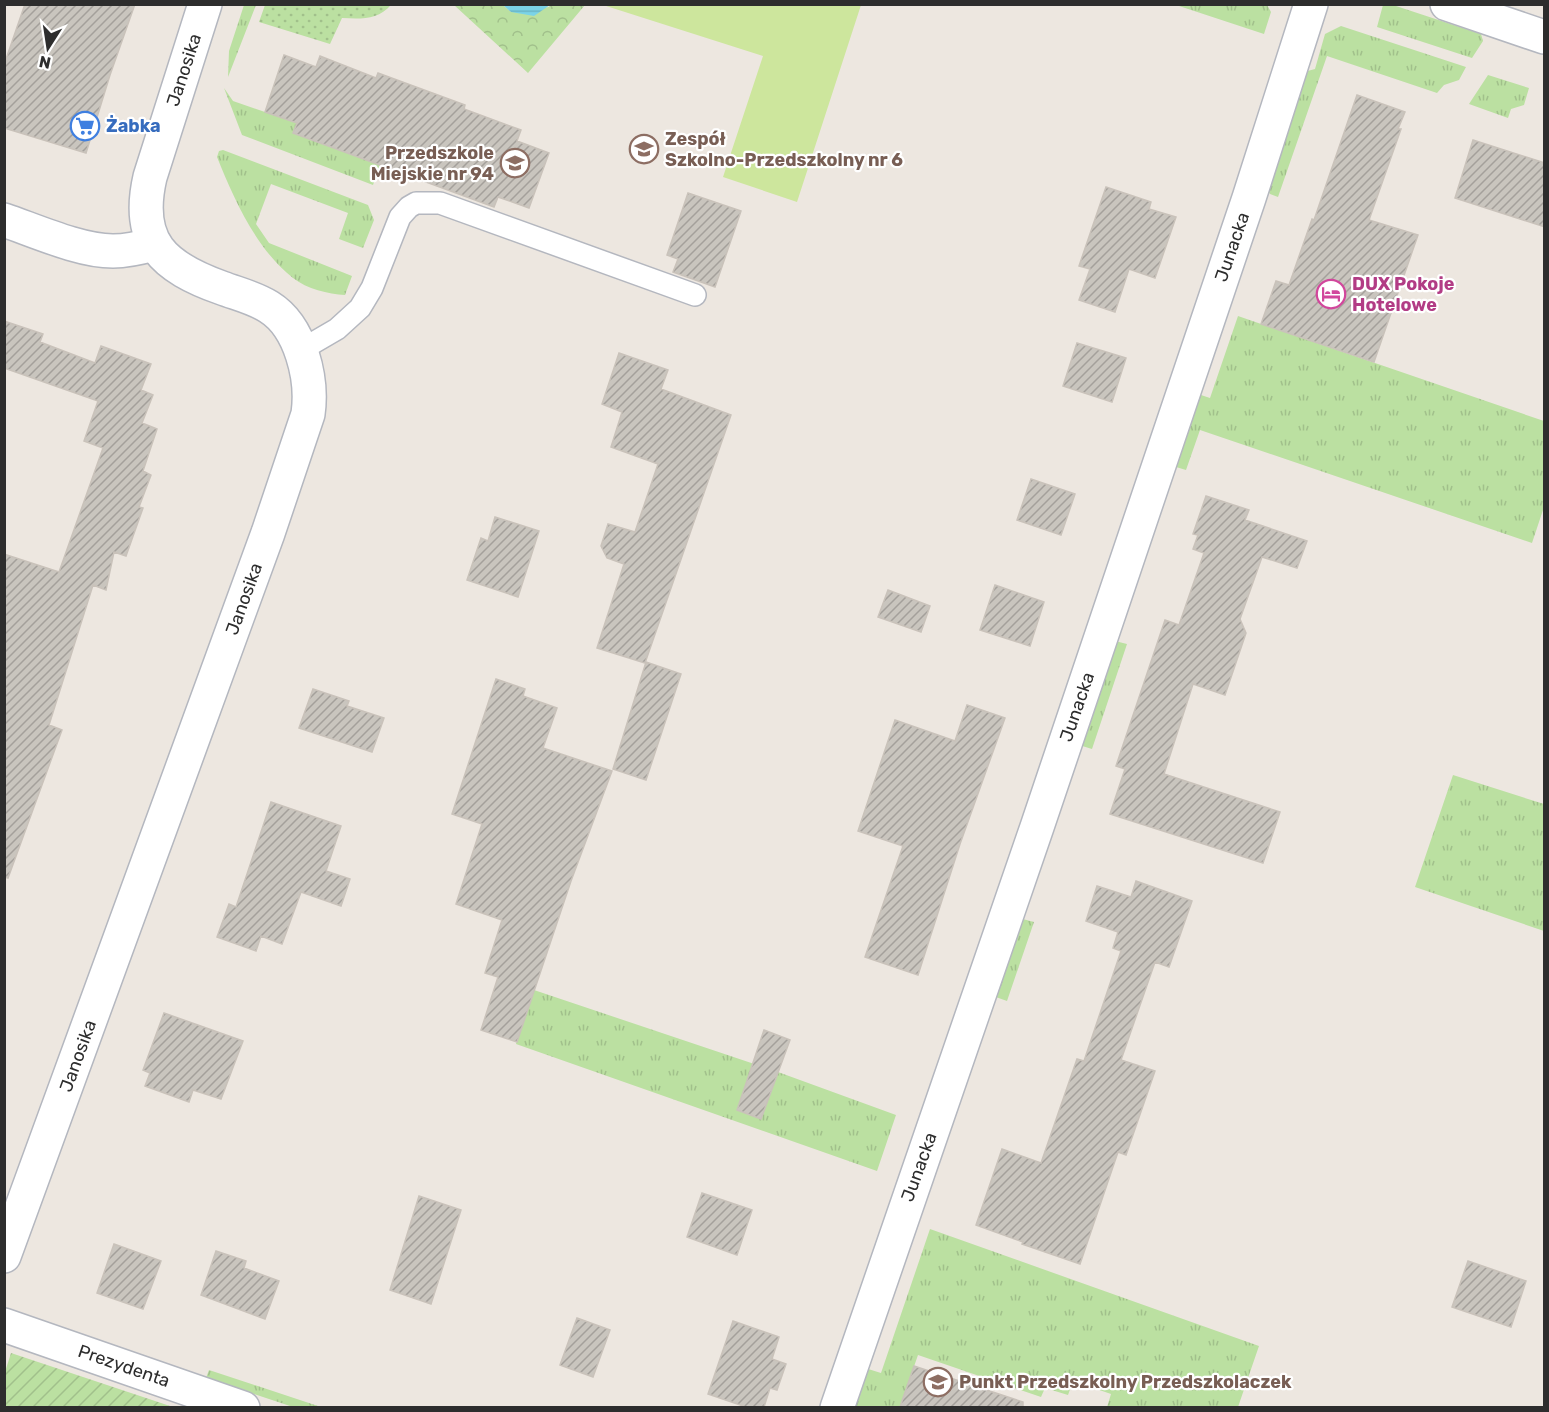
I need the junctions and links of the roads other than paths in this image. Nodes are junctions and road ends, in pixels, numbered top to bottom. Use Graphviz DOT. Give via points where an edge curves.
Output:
graph roads {
  1 [pos="205,4"];
  2 [pos="1311,4"];
  3 [pos="1447,4"];
  4 [pos="1545,37"];
  5 [pos="4,220"];
  6 [pos="154,244"];
  7 [pos="695,295"];
  8 [pos="301,350"];
  9 [pos="4,1256"];
  10 [pos="4,1325"];
  11 [pos="243,1407"];
  12 [pos="837,1407"];
  1 -- 6 [label="street, Janosika" via="150,177 145,217"];
  2 -- 12 [label="street, Junacka" via="1030,847"];
  3 -- 4 [label="street"];
  5 -- 6 [label="street" via="84,247 110,251"];
  6 -- 8 [label="street, Janosika" via="194,276 270,307 281,316"];
  7 -- 8 [label="lane" via="440,203 416,203 400,217 360,308 337,329"];
  8 -- 9 [label="street, Janosika" via="310,400 303,433"];
  10 -- 11 [label="street, Prezydenta"];
}
